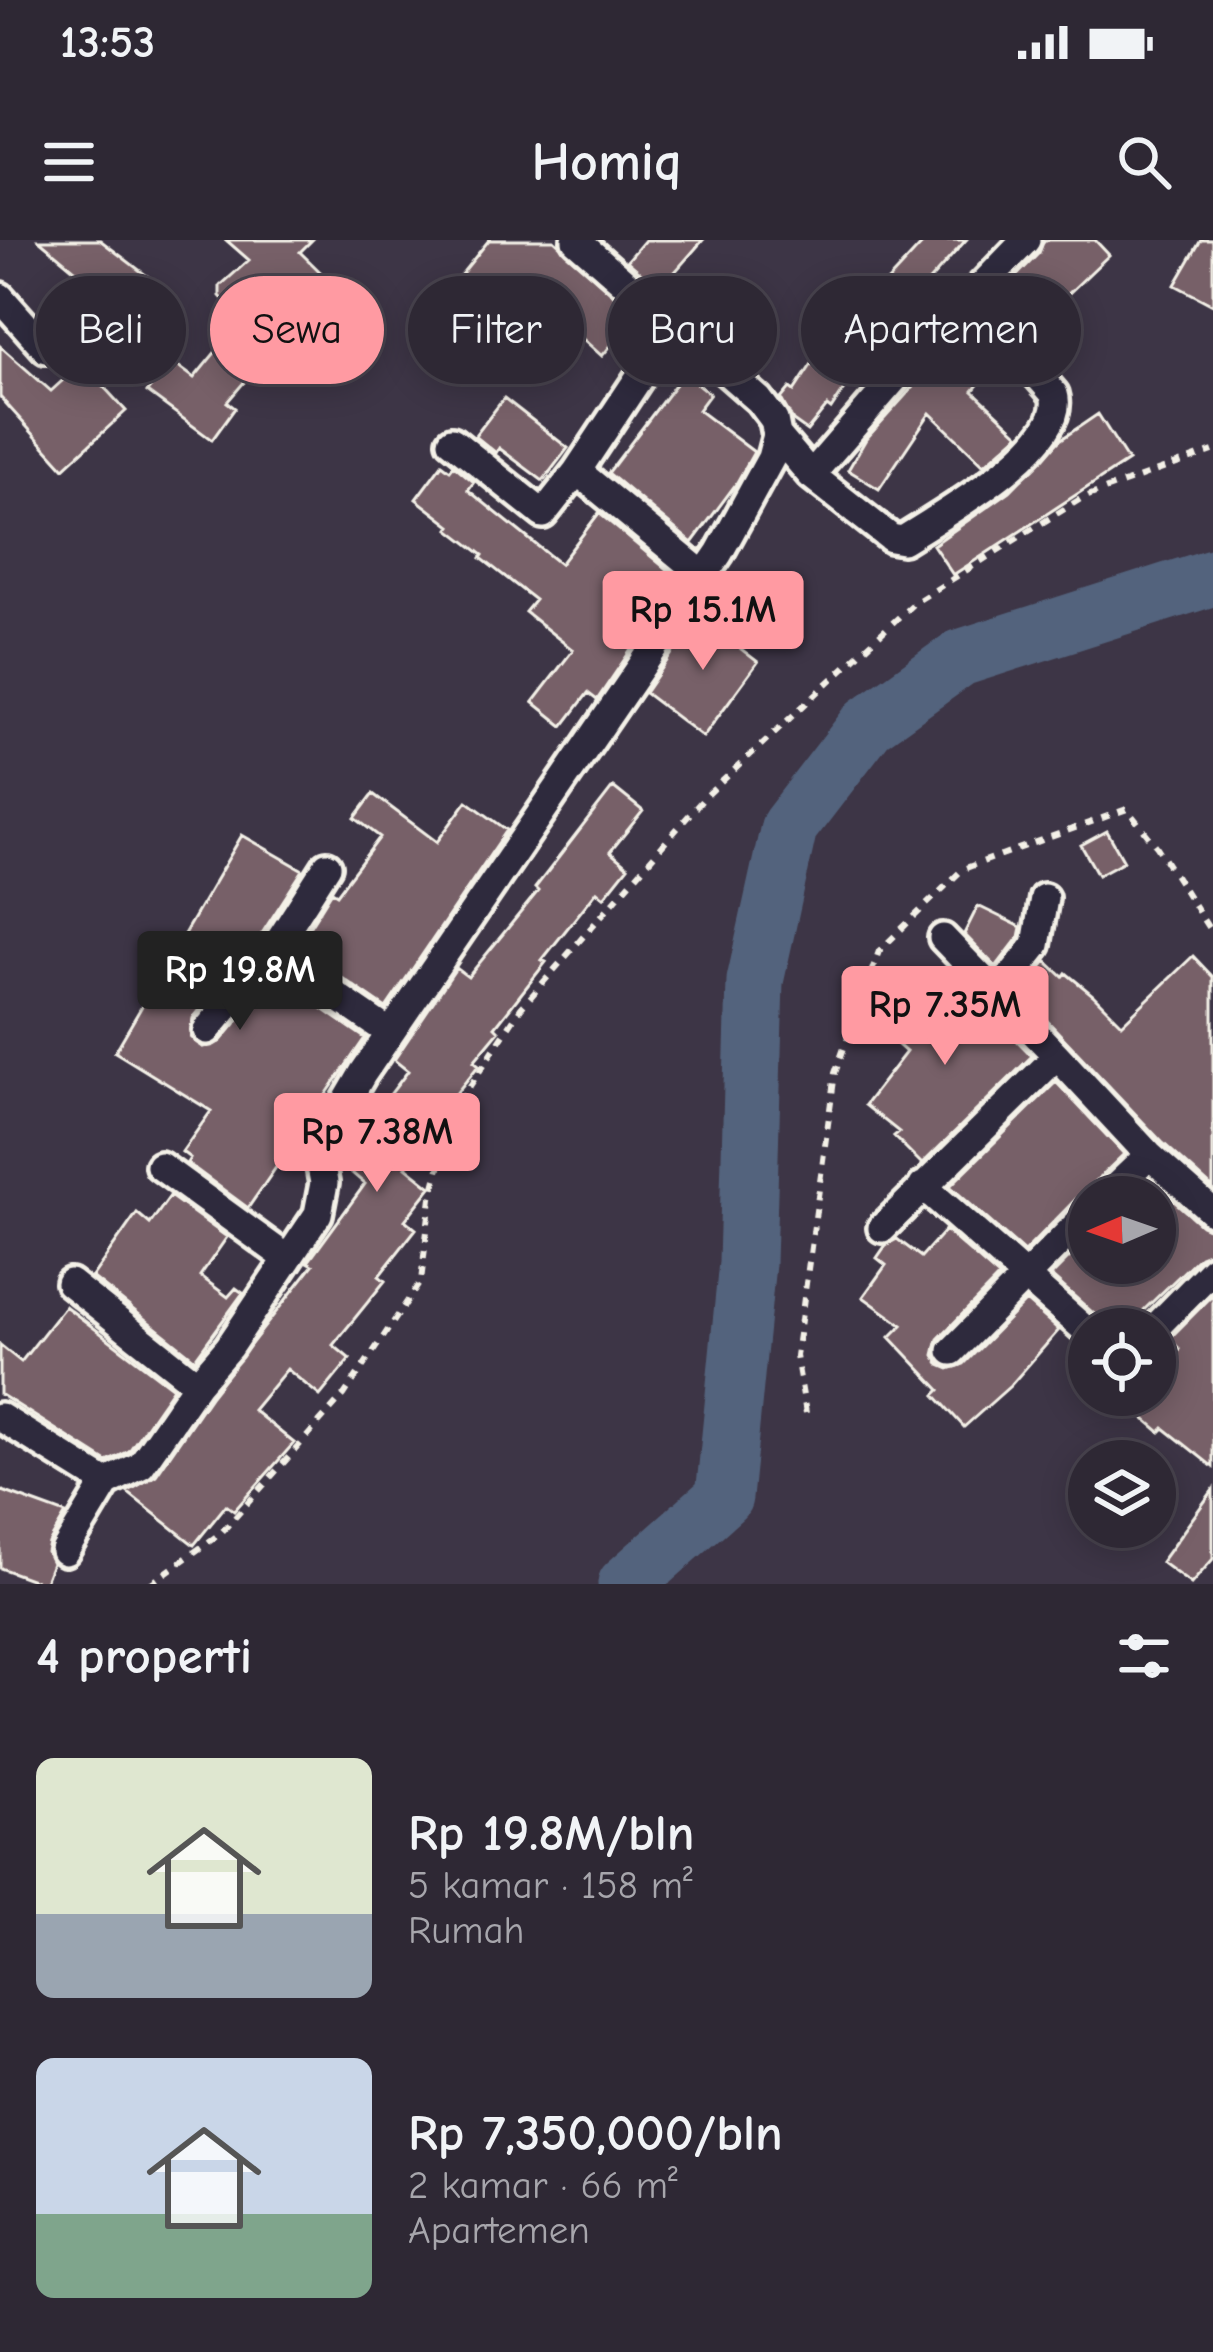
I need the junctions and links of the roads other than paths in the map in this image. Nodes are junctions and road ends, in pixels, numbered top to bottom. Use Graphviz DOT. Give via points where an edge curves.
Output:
graph roads {
  1 [pos="576,240"];
  2 [pos="1026,240"];
  3 [pos="607,250"];
  4 [pos="629,276"];
  5 [pos="992,276"];
  6 [pos="0,297"];
  7 [pos="36,338"];
  8 [pos="635,384"];
  9 [pos="740,384"];
  10 [pos="889,384"];
  11 [pos="1045,384"];
  12 [pos="777,434"];
  13 [pos="452,441"];
  14 [pos="577,471"];
  15 [pos="811,476"];
  16 [pos="703,575"];
  17 [pos="327,866"];
  18 [pos="1044,898"];
  19 [pos="943,938"];
  20 [pos="272,952"];
  21 [pos="997,994"];
  22 [pos="207,1030"];
  23 [pos="390,1033"];
  24 [pos="1057,1057"];
  25 [pos="1149,1155"];
  26 [pos="160,1166"];
  27 [pos="1127,1176"];
  28 [pos="923,1186"];
  29 [pos="1213,1212"];
  30 [pos="883,1228"];
  31 [pos="1068,1232"];
  32 [pos="288,1259"];
  33 [pos="1213,1269"];
  34 [pos="1023,1275"];
  35 [pos="70,1283"];
  36 [pos="1175,1308"];
  37 [pos="1068,1315"];
  38 [pos="952,1352"];
  39 [pos="197,1384"];
  40 [pos="3,1426"];
  41 [pos="106,1483"];
  42 [pos="65,1551"];
  1 -- 3 [label="street"];
  2 -- 5 [label="street"];
  3 -- 4 [label="street"];
  6 -- 7 [label="street"];
  8 -- 14 [label="street"];
  9 -- 12 [label="street"];
  10 -- 15 [label="street"];
  11 -- 15 [label="street" via="1057,413 1038,441 903,539"];
  12 -- 15 [label="street"];
  12 -- 16 [label="street" via="765,471"];
  13 -- 14 [label="street" via="543,514"];
  14 -- 16 [label="street"];
  16 -- 23 [label="street"];
  17 -- 20 [label="street"];
  18 -- 21 [label="street" via="1036,945"];
  19 -- 21 [label="street"];
  20 -- 22 [label="street"];
  20 -- 23 [label="street"];
  21 -- 24 [label="street"];
  23 -- 32 [label="street" via="323,1142 317,1214"];
  24 -- 25 [label="street"];
  24 -- 28 [label="street"];
  25 -- 27 [label="street"];
  25 -- 29 [label="street"];
  26 -- 32 [label="street"];
  28 -- 30 [label="street"];
  28 -- 34 [label="street"];
  31 -- 34 [label="street"];
  32 -- 39 [label="street"];
  33 -- 36 [label="street"];
  34 -- 37 [label="street"];
  34 -- 38 [label="street"];
  35 -- 39 [label="street"];
  39 -- 41 [label="street" via="141,1465"];
  40 -- 41 [label="street"];
  41 -- 42 [label="street"];
}
